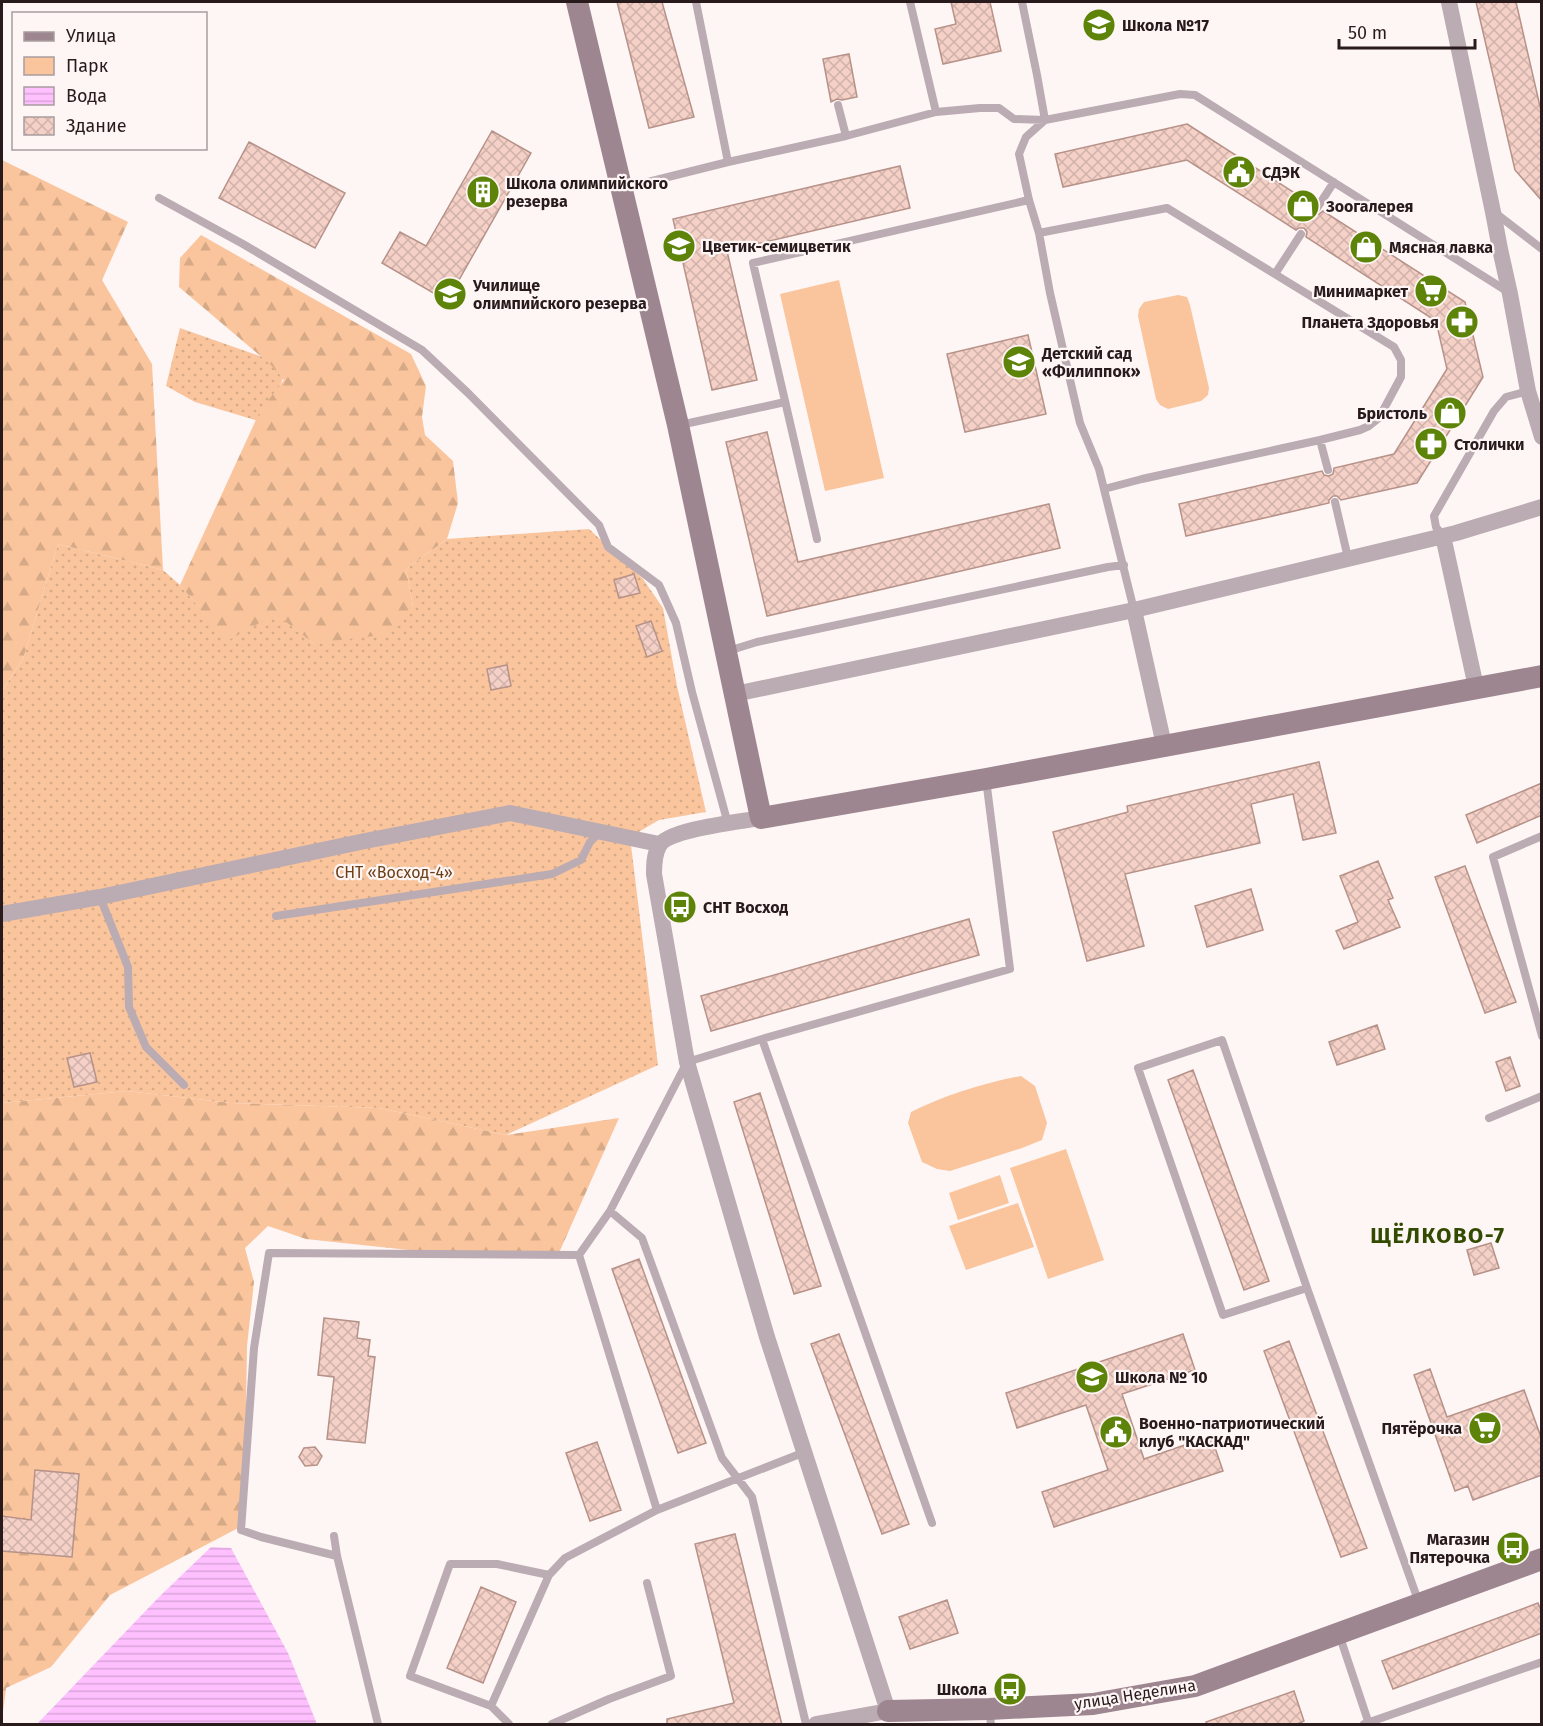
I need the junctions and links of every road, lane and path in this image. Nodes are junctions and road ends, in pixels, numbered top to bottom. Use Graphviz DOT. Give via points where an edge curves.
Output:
graph roads {
  1 [pos="577,2"];
  2 [pos="696,2"];
  3 [pos="910,2"];
  4 [pos="1023,2"];
  5 [pos="1449,2"];
  6 [pos="838,105"];
  7 [pos="936,112"];
  8 [pos="1045,120"];
  9 [pos="846,136"];
  10 [pos="729,162"];
  11 [pos="1334,182"];
  12 [pos="620,189"];
  13 [pos="159,198"];
  14 [pos="1029,200"];
  15 [pos="1317,208"];
  16 [pos="1493,212"];
  17 [pos="1039,233"];
  18 [pos="1301,234"];
  19 [pos="1542,249"];
  20 [pos="1275,274"];
  21 [pos="1510,294"];
  22 [pos="1528,391"];
  23 [pos="785,402"];
  24 [pos="678,425"];
  25 [pos="1542,437"];
  26 [pos="1320,440"];
  27 [pos="1328,470"];
  28 [pos="1104,489"];
  29 [pos="1335,502"];
  30 [pos="1542,507"];
  31 [pos="1443,536"];
  32 [pos="817,539"];
  33 [pos="1348,558"];
  34 [pos="1124,566"];
  35 [pos="1134,610"];
  36 [pos="726,651"];
  37 [pos="1542,676"];
  38 [pos="1476,687"];
  39 [pos="735,694"];
  40 [pos="1164,746"];
  41 [pos="986,779"];
  42 [pos="761,818"];
  43 [pos="728,824"];
  44 [pos="600,832"];
  45 [pos="1542,836"];
  46 [pos="659,844"];
  47 [pos="100,897"];
  48 [pos="2,914"];
  49 [pos="276,916"];
  50 [pos="1542,1036"];
  51 [pos="762,1039"];
  52 [pos="687,1062"];
  53 [pos="184,1085"];
  54 [pos="1542,1096"];
  55 [pos="1489,1118"];
  56 [pos="610,1211"];
  57 [pos="579,1255"];
  58 [pos="1307,1288"];
  59 [pos="805,1452"];
  60 [pos="739,1478"];
  61 [pos="657,1510"];
  62 [pos="932,1523"];
  63 [pos="334,1536"];
  64 [pos="336,1556"];
  65 [pos="1542,1559"];
  66 [pos="549,1575"];
  67 [pos="647,1583"];
  68 [pos="1419,1604"];
  69 [pos="1339,1633"];
  70 [pos="1542,1662"];
  71 [pos="491,1706"];
  72 [pos="888,1710"];
  73 [pos="990,1717"];
  74 [pos="1367,1724"];
  75 [pos="378,1725"];
  76 [pos="509,1725"];
  77 [pos="552,1725"];
  78 [pos="806,1725"];
  79 [pos="816,1725"];
  1 -- 12 [label="street"];
  2 -- 10 [label="lane"];
  3 -- 7 [label="lane"];
  4 -- 8 [label="lane"];
  5 -- 16 [label="street"];
  6 -- 9 [label="lane"];
  7 -- 8 [label="lane" via="999,108 1014,119"];
  7 -- 9 [label="lane"];
  8 -- 11 [label="lane" via="1180,94 1195,95"];
  8 -- 14 [label="lane" via="1026,137 1019,154"];
  9 -- 10 [label="lane"];
  10 -- 12 [label="lane"];
  11 -- 15 [label="lane"];
  11 -- 21 [label="lane"];
  12 -- 24 [label="street"];
  13 -- 43 [label="lane" via="422,350 598,525 608,547 659,585 676,623"];
  14 -- 17 [label="lane"];
  14 -- 23 [label="lane" via="753,263"];
  16 -- 19 [label="lane"];
  16 -- 21 [label="street"];
  17 -- 20 [label="lane" via="1167,208"];
  17 -- 28 [label="lane" via="1080,423"];
  18 -- 20 [label="lane"];
  20 -- 26 [label="lane" via="1394,347 1401,360 1401,377 1379,418 1360,430"];
  21 -- 22 [label="street"];
  22 -- 25 [label="street"];
  22 -- 31 [label="lane" via="1506,398 1494,411 1434,516"];
  23 -- 24 [label="lane"];
  23 -- 32 [label="lane"];
  24 -- 36 [label="street"];
  26 -- 27 [label="lane"];
  26 -- 28 [label="lane"];
  28 -- 34 [label="lane"];
  29 -- 33 [label="lane"];
  30 -- 31 [label="street"];
  31 -- 33 [label="street"];
  31 -- 38 [label="street"];
  33 -- 35 [label="street"];
  34 -- 35 [label="lane"];
  34 -- 36 [label="lane"];
  35 -- 39 [label="street"];
  35 -- 40 [label="street"];
  36 -- 39 [label="street"];
  37 -- 38 [label="street"];
  38 -- 40 [label="street"];
  39 -- 42 [label="street"];
  40 -- 41 [label="street"];
  41 -- 42 [label="street"];
  41 -- 51 [label="lane" via="1010,969"];
  42 -- 43 [label="street"];
  43 -- 46 [label="street" via="674,835"];
  44 -- 46 [label="street"];
  44 -- 47 [label="street" via="510,813"];
  44 -- 49 [label="lane" via="581,860 552,874"];
  45 -- 50 [label="lane" via="1493,857"];
  46 -- 52 [label="street" via="654,874"];
  47 -- 48 [label="street"];
  47 -- 53 [label="lane" via="128,967 129,1007 146,1047"];
  51 -- 52 [label="lane"];
  51 -- 62 [label="lane"];
  52 -- 56 [label="lane"];
  52 -- 59 [label="street"];
  54 -- 55 [label="lane"];
  56 -- 57 [label="lane"];
  56 -- 60 [label="lane" via="642,1238 722,1458"];
  57 -- 61 [label="lane"];
  57 -- 64 [label="lane" via="269,1253 254,1348 241,1530"];
  58 -- 58 [label="lane" via="1224,1315 1138,1068 1222,1040"];
  58 -- 68 [label="lane"];
  59 -- 60 [label="lane"];
  59 -- 72 [label="street"];
  60 -- 61 [label="lane"];
  60 -- 78 [label="lane" via="752,1497"];
  61 -- 66 [label="lane" via="565,1558"];
  63 -- 64 [label="lane"];
  64 -- 75 [label="lane"];
  65 -- 68 [label="street, улица Неделина"];
  66 -- 71 [label="lane"];
  66 -- 71 [label="lane" via="497,1564 450,1564 410,1676"];
  67 -- 77 [label="lane" via="671,1676"];
  68 -- 69 [label="street, улица Неделина"];
  69 -- 73 [label="street, улица Неделина" via="1195,1686"];
  69 -- 74 [label="lane"];
  70 -- 74 [label="lane"];
  71 -- 76 [label="lane"];
  72 -- 73 [label="street, улица Неделина"];
  72 -- 79 [label="street, улица Неделина"];
}
